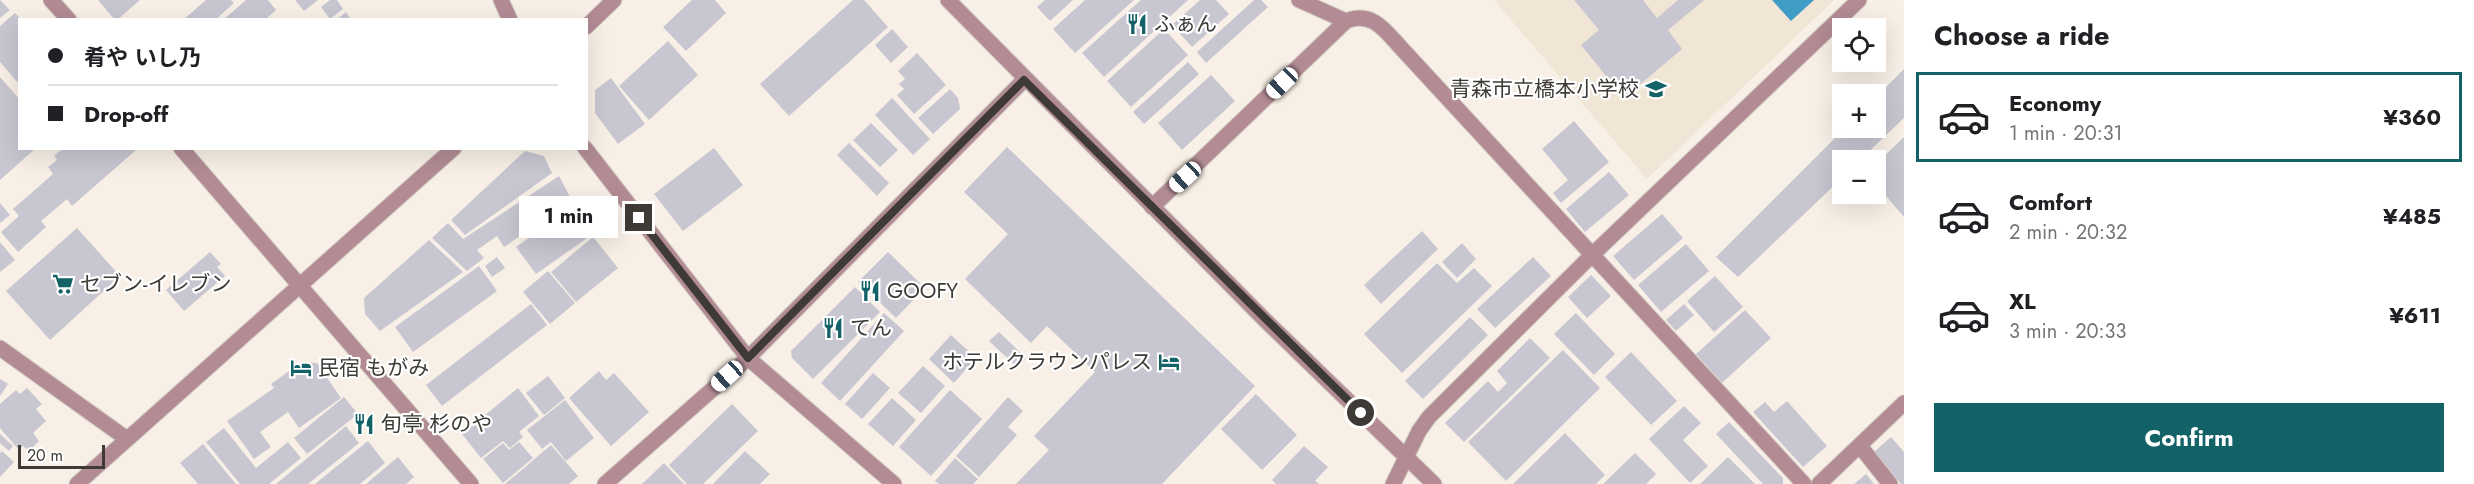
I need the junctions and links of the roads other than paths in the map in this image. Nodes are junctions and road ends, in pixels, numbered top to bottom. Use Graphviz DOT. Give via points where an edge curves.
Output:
graph roads {
  1 [pos="51,0"];
  2 [pos="501,0"];
  3 [pos="614,0"];
  4 [pos="948,0"];
  5 [pos="1299,0"];
  6 [pos="1859,0"];
  7 [pos="67,18"];
  8 [pos="509,18"];
  9 [pos="1346,21"];
  10 [pos="588,25"];
  11 [pos="1024,80"];
  12 [pos="183,150"];
  13 [pos="452,150"];
  14 [pos="587,150"];
  15 [pos="1152,207"];
  16 [pos="1593,254"];
  17 [pos="301,287"];
  18 [pos="0,348"];
  19 [pos="748,358"];
  20 [pos="1904,404"];
  21 [pos="127,439"];
  22 [pos="1860,446"];
  23 [pos="1407,457"];
  24 [pos="77,484"];
  25 [pos="471,484"];
  26 [pos="605,484"];
  27 [pos="894,484"];
  28 [pos="1393,484"];
  29 [pos="1434,484"];
  30 [pos="1804,484"];
  31 [pos="1819,484"];
  32 [pos="1890,484"];
  1 -- 7 [label="street"];
  2 -- 8 [label="street"];
  3 -- 10 [label="street"];
  4 -- 11 [label="street"];
  5 -- 9 [label="street"];
  6 -- 16 [label="street"];
  9 -- 15 [label="street"];
  9 -- 16 [label="street" via="1356,17 1374,21"];
  11 -- 15 [label="street"];
  11 -- 19 [label="street"];
  12 -- 17 [label="street"];
  13 -- 17 [label="street"];
  14 -- 19 [label="street"];
  15 -- 23 [label="street"];
  16 -- 23 [label="street" via="1429,417"];
  16 -- 30 [label="street"];
  17 -- 21 [label="street"];
  17 -- 25 [label="street"];
  18 -- 21 [label="street"];
  19 -- 26 [label="street"];
  19 -- 27 [label="street"];
  20 -- 22 [label="street"];
  21 -- 24 [label="street"];
  22 -- 31 [label="street"];
  22 -- 32 [label="street"];
  23 -- 28 [label="street"];
  23 -- 29 [label="street"];
}
